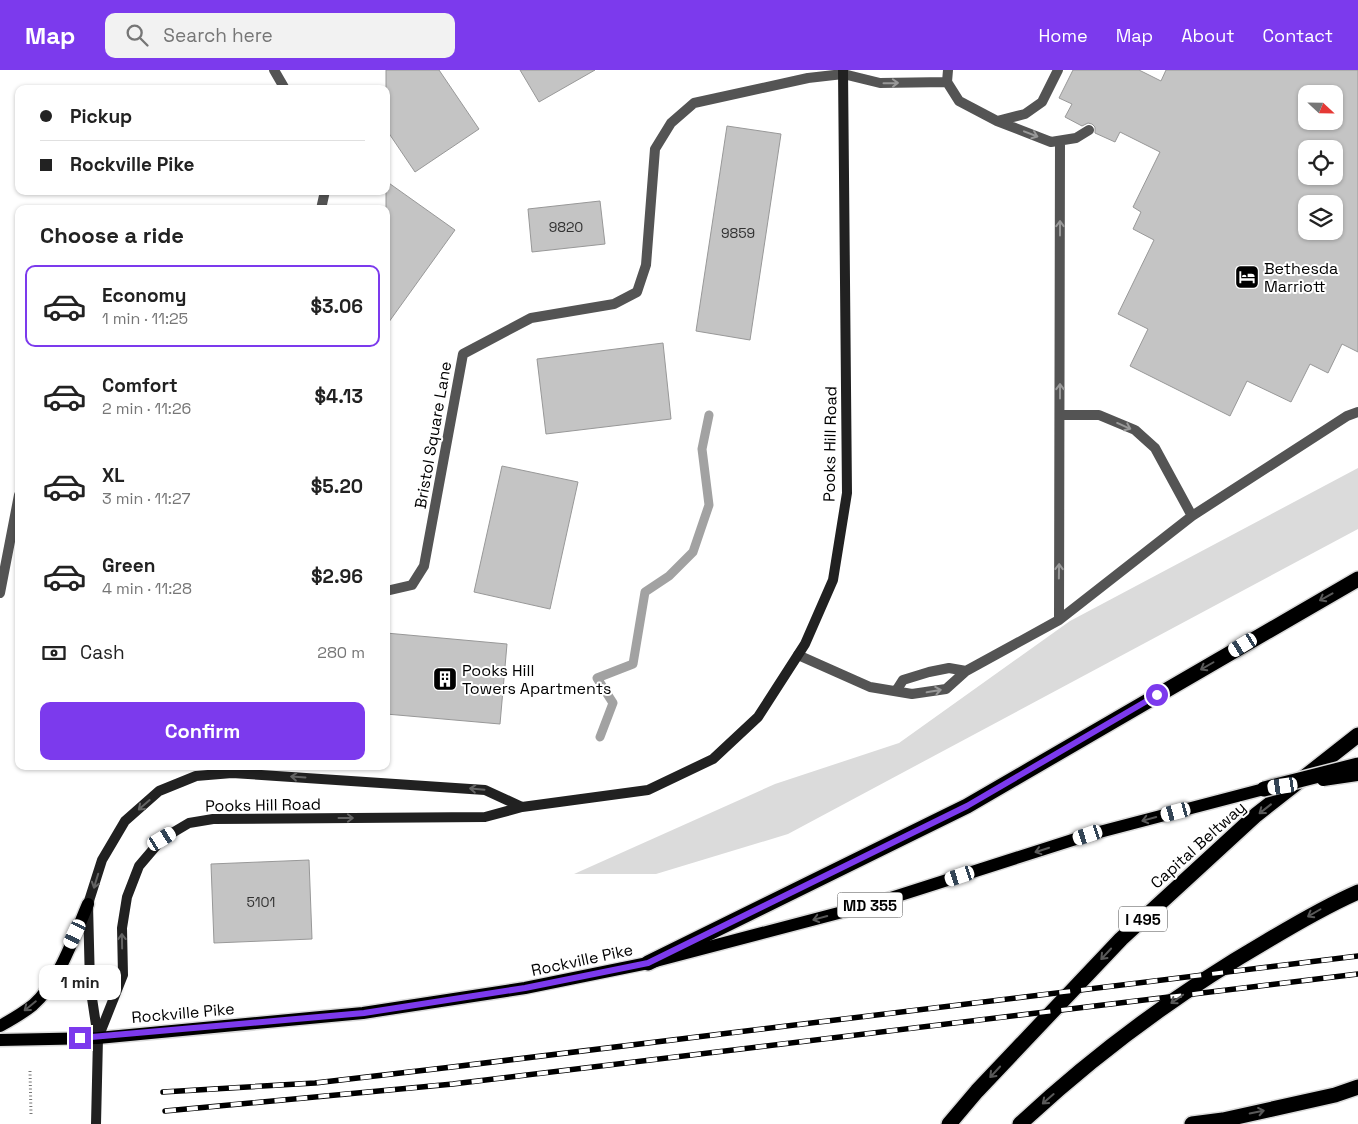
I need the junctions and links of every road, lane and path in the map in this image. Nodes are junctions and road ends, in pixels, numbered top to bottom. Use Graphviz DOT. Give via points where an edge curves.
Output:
graph roads {
  1 [pos="274,70"];
  2 [pos="948,70"];
  3 [pos="1058,70"];
  4 [pos="845,71"];
  5 [pos="947,82"];
  6 [pos="283,85"];
  7 [pos="997,122"];
  8 [pos="1089,130"];
  9 [pos="1060,140"];
  10 [pos="1358,412"];
  11 [pos="1060,415"];
  12 [pos="1192,516"];
  13 [pos="15,528"];
  14 [pos="1358,579"];
  15 [pos="390,589"];
  16 [pos="0,592"];
  17 [pos="1059,620"];
  18 [pos="798,655"];
  19 [pos="966,671"];
  20 [pos="896,691"];
  21 [pos="1358,735"];
  22 [pos="1358,765"];
  23 [pos="1358,775"];
  24 [pos="1264,789"];
  25 [pos="522,807"];
  26 [pos="1358,892"];
  27 [pos="88,904"];
  28 [pos="648,963"];
  29 [pos="0,1026"];
  30 [pos="98,1038"];
  31 [pos="0,1040"];
  32 [pos="30,1071"];
  33 [pos="1358,1088"];
  34 [pos="31,1114"];
  35 [pos="96,1124"];
  36 [pos="949,1124"];
  37 [pos="1020,1124"];
  38 [pos="1192,1124"];
  1 -- 6 [label="street"];
  2 -- 5 [label="street"];
  3 -- 7 [label="street" via="1042,102 1025,114"];
  4 -- 5 [label="street, one-way" via="880,83"];
  4 -- 15 [label="street, Bristol Square Lane" via="694,103 671,123 655,149 646,265 636,292 614,304 532,318 463,354 424,566 412,585"];
  4 -- 18 [label="street, Pooks Hill Road" via="847,493 833,580"];
  5 -- 7 [label="street" via="959,101"];
  7 -- 9 [label="street, one-way" via="1051,142"];
  8 -- 9 [label="street" via="1076,138"];
  11 -- 9 [label="street, one-way"];
  10 -- 12 [label="street"];
  11 -- 12 [label="street, one-way" via="1099,415 1135,430 1155,448"];
  17 -- 11 [label="street, one-way"];
  12 -- 17 [label="street"];
  13 -- 16 [label="street"];
  14 -- 28 [label="highway, one-way" via="967,806"];
  17 -- 19 [label="street"];
  18 -- 20 [label="street" via="870,686"];
  18 -- 25 [label="street, Pooks Hill Road" via="758,717 712,759 648,790"];
  20 -- 19 [label="street, one-way" via="912,694 946,689"];
  19 -- 20 [label="street" via="949,668 929,672 903,680"];
  21 -- 36 [label="highway, Capital Beltway / I 495, one-way" via="1256,815 1121,939"];
  22 -- 24 [label="highway, bridge"];
  23 -- 24 [label="main road, Rockville Pike / MD 355, bridge"];
  24 -- 28 [label="main road, Rockville Pike / MD 355, one-way" via="1088,835 869,905"];
  25 -- 27 [label="street, Pooks Hill Road, one-way" via="485,790 232,772 196,776 159,791 125,821 102,860"];
  30 -- 25 [label="street, Pooks Hill Road, one-way" via="123,974 122,928 127,897 139,866 162,839 189,823 213,819 485,817"];
  26 -- 37 [label="highway, one-way" via="1329,905 1224,966 1111,1046"];
  27 -- 29 [label="main road, one-way" via="46,990 34,1005"];
  27 -- 30 [label="street, Pooks Hill Road" via="90,985"];
  28 -- 30 [label="main road, Rockville Pike / MD 355" via="525,988 364,1013"];
  30 -- 31 [label="main road, Rockville Pike / MD 355"];
  30 -- 35 [label="street, Pooks Hill Road"];
  32 -- 34 [label="path"];
  38 -- 33 [label="highway, one-way" via="1316,1100"];
}
